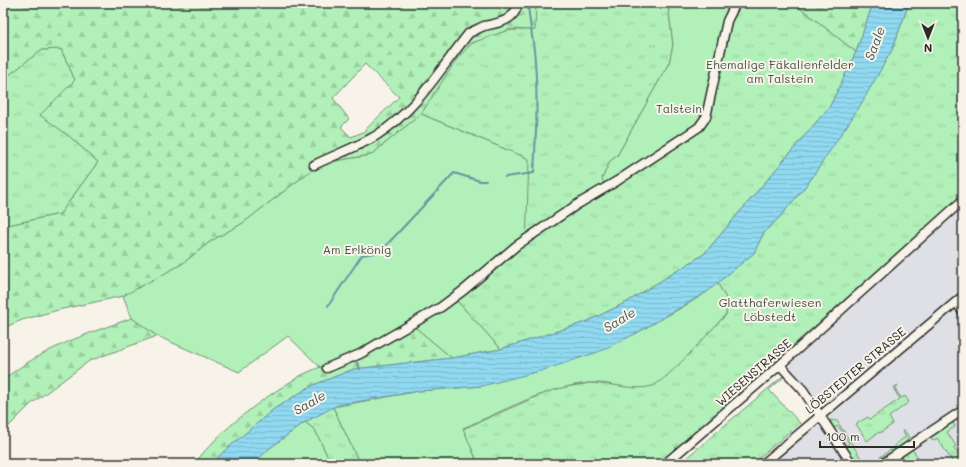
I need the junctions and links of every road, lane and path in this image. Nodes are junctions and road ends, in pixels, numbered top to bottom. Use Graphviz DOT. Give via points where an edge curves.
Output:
graph roads {
  1 [pos="518,3"];
  2 [pos="736,3"];
  3 [pos="314,165"];
  4 [pos="963,200"];
  5 [pos="963,296"];
  6 [pos="956,302"];
  7 [pos="963,312"];
  8 [pos="780,365"];
  9 [pos="327,368"];
  10 [pos="963,410"];
  11 [pos="819,415"];
  12 [pos="665,464"];
  13 [pos="763,464"];
  14 [pos="852,464"];
  15 [pos="882,464"];
  1 -- 3 [label="street" via="510,18 469,33 414,104 399,118 377,135"];
  2 -- 9 [label="street" via="727,21 706,117 699,127 516,246 441,307 360,354"];
  4 -- 8 [label="street, WIESENSTRASSE"];
  5 -- 6 [label="street, LÖBSTEDTER STRASSE"];
  6 -- 7 [label="street"];
  6 -- 11 [label="street, LÖBSTEDTER STRASSE"];
  8 -- 11 [label="street" via="803,390"];
  8 -- 12 [label="street, WIESENSTRASSE"];
  10 -- 15 [label="street"];
  11 -- 13 [label="street, LÖBSTEDTER STRASSE"];
  11 -- 14 [label="street"];
}
